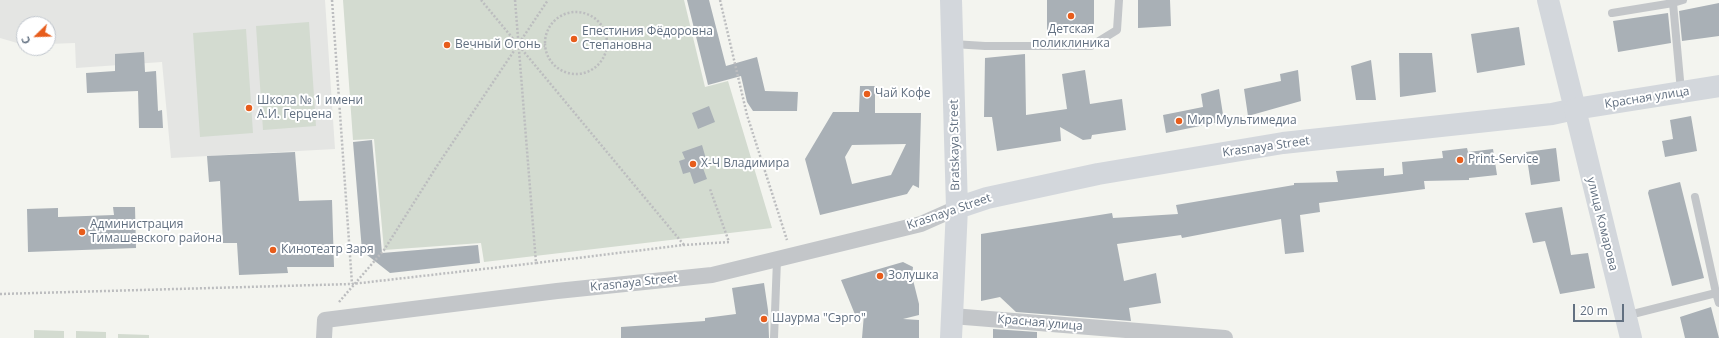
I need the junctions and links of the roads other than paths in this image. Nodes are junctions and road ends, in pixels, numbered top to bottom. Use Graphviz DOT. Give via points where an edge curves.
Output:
graph roads {
  1 [pos="951,0"];
  2 [pos="1119,0"];
  3 [pos="1548,0"];
  4 [pos="1683,0"];
  5 [pos="1673,2"];
  6 [pos="1612,13"];
  7 [pos="954,44"];
  8 [pos="1719,86"];
  9 [pos="1681,92"];
  10 [pos="1575,109"];
  11 [pos="1695,197"];
  12 [pos="957,208"];
  13 [pos="784,258"];
  14 [pos="1716,293"];
  15 [pos="1719,303"];
  16 [pos="952,316"];
  17 [pos="1625,316"];
  18 [pos="324,338"];
  19 [pos="774,338"];
  20 [pos="951,338"];
  21 [pos="1225,338"];
  22 [pos="1631,338"];
  1 -- 7 [label="main road, Bratskaya Street"];
  2 -- 7 [label="lane" via="1117,30 1091,46"];
  3 -- 10 [label="main road, улица Комарова"];
  4 -- 5 [label="lane"];
  5 -- 6 [label="lane"];
  5 -- 9 [label="lane"];
  7 -- 12 [label="main road, Bratskaya Street"];
  8 -- 9 [label="main road, Красная улица"];
  9 -- 10 [label="main road, Красная улица"];
  10 -- 12 [label="main road, Krasnaya Street" via="1552,114 1283,143 1098,174 987,198"];
  10 -- 17 [label="main road, улица Комарова"];
  11 -- 14 [label="lane"];
  12 -- 13 [label="street, Krasnaya Street" via="921,224"];
  12 -- 16 [label="main road, Bratskaya Street"];
  13 -- 18 [label="street, Krasnaya Street" via="712,275 557,291 325,320"];
  13 -- 19 [label="lane"];
  14 -- 15 [label="lane"];
  14 -- 17 [label="lane"];
  16 -- 20 [label="main road, Bratskaya Street"];
  16 -- 21 [label="street, Красная улица"];
  17 -- 22 [label="main road, улица Комарова"];
}
